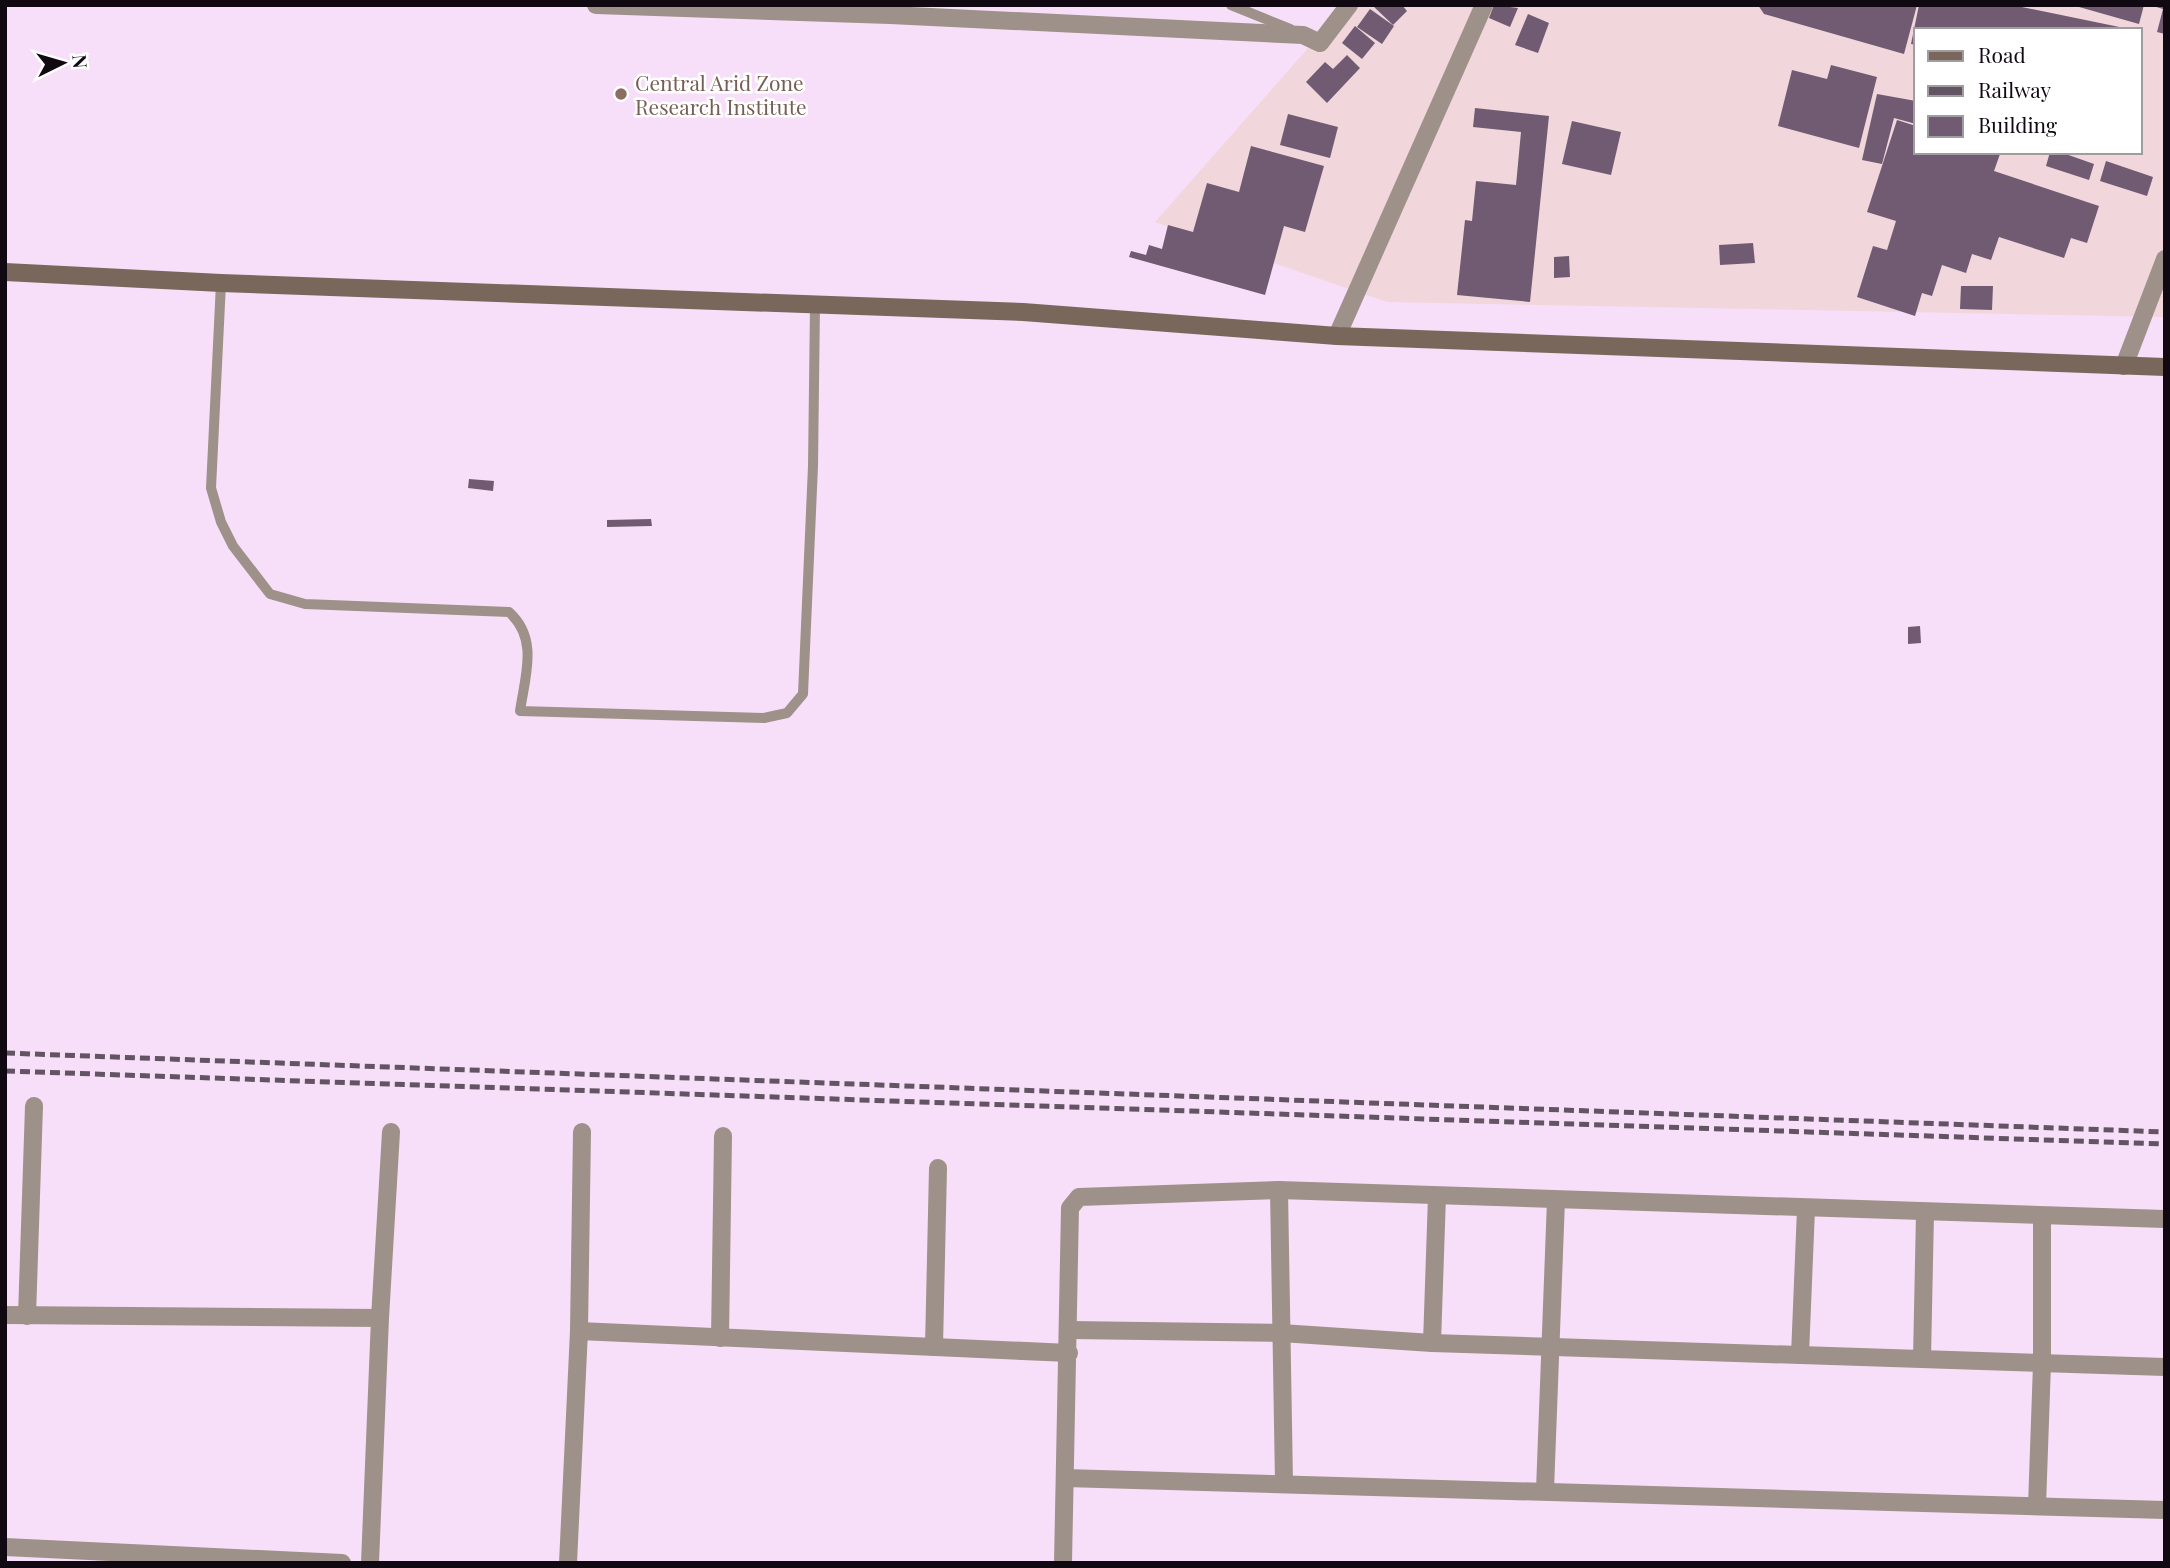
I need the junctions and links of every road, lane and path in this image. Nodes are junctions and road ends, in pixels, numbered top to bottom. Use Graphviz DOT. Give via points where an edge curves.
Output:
graph roads {
  1 [pos="596,5"];
  2 [pos="1231,5"];
  3 [pos="1349,5"];
  4 [pos="1484,5"];
  5 [pos="1303,35"];
  6 [pos="2165,259"];
  7 [pos="5,272"];
  8 [pos="221,283"];
  9 [pos="815,305"];
  10 [pos="1337,336"];
  11 [pos="2124,366"];
  12 [pos="2165,367"];
  13 [pos="34,1105"];
  14 [pos="391,1132"];
  15 [pos="582,1132"];
  16 [pos="723,1136"];
  17 [pos="938,1168"];
  18 [pos="1279,1190"];
  19 [pos="1437,1196"];
  20 [pos="1556,1200"];
  21 [pos="1807,1209"];
  22 [pos="1925,1213"];
  23 [pos="2042,1216"];
  24 [pos="2165,1219"];
  25 [pos="5,1315"];
  26 [pos="27,1316"];
  27 [pos="380,1318"];
  28 [pos="1070,1330"];
  29 [pos="579,1331"];
  30 [pos="1281,1333"];
  31 [pos="720,1338"];
  32 [pos="1432,1343"];
  33 [pos="1550,1346"];
  34 [pos="934,1348"];
  35 [pos="1069,1353"];
  36 [pos="1800,1355"];
  37 [pos="1922,1359"];
  38 [pos="2042,1364"];
  39 [pos="2165,1367"];
  40 [pos="1065,1478"];
  41 [pos="1284,1482"];
  42 [pos="1545,1490"];
  43 [pos="2037,1506"];
  44 [pos="2165,1510"];
  45 [pos="5,1547"];
  46 [pos="342,1563"];
  47 [pos="370,1563"];
  48 [pos="568,1563"];
  49 [pos="1063,1563"];
  1 -- 5 [label="street"];
  2 -- 5 [label="lane"];
  3 -- 5 [label="street" via="1320,43"];
  4 -- 10 [label="street"];
  6 -- 11 [label="street"];
  7 -- 8 [label="street"];
  8 -- 9 [label="street"];
  8 -- 9 [label="lane" via="211,488 221,522 247,566 270,594 305,604 509,612 522,624 529,654 520,712 764,718 787,713 803,694"];
  9 -- 10 [label="street" via="1023,312"];
  10 -- 11 [label="street"];
  11 -- 12 [label="street"];
  13 -- 26 [label="street"];
  14 -- 27 [label="street"];
  15 -- 29 [label="street"];
  16 -- 31 [label="street"];
  17 -- 34 [label="street"];
  18 -- 19 [label="street"];
  18 -- 28 [label="street" via="1079,1197 1070,1208"];
  18 -- 30 [label="street"];
  19 -- 20 [label="street"];
  19 -- 32 [label="street"];
  20 -- 21 [label="street"];
  20 -- 33 [label="street"];
  21 -- 22 [label="street"];
  21 -- 36 [label="street"];
  22 -- 23 [label="street"];
  22 -- 37 [label="street"];
  23 -- 24 [label="street"];
  23 -- 38 [label="street"];
  25 -- 26 [label="street"];
  26 -- 27 [label="street"];
  27 -- 47 [label="street"];
  28 -- 30 [label="street"];
  28 -- 35 [label="street"];
  29 -- 31 [label="street"];
  29 -- 48 [label="street"];
  30 -- 32 [label="street"];
  30 -- 41 [label="street"];
  31 -- 34 [label="street"];
  32 -- 33 [label="street"];
  33 -- 36 [label="street"];
  33 -- 42 [label="street"];
  34 -- 35 [label="street"];
  35 -- 40 [label="street"];
  36 -- 37 [label="street"];
  37 -- 38 [label="street"];
  38 -- 39 [label="street"];
  38 -- 43 [label="street"];
  40 -- 41 [label="street"];
  40 -- 49 [label="street"];
  41 -- 42 [label="street"];
  42 -- 43 [label="street"];
  43 -- 44 [label="street"];
  45 -- 46 [label="street"];
}
